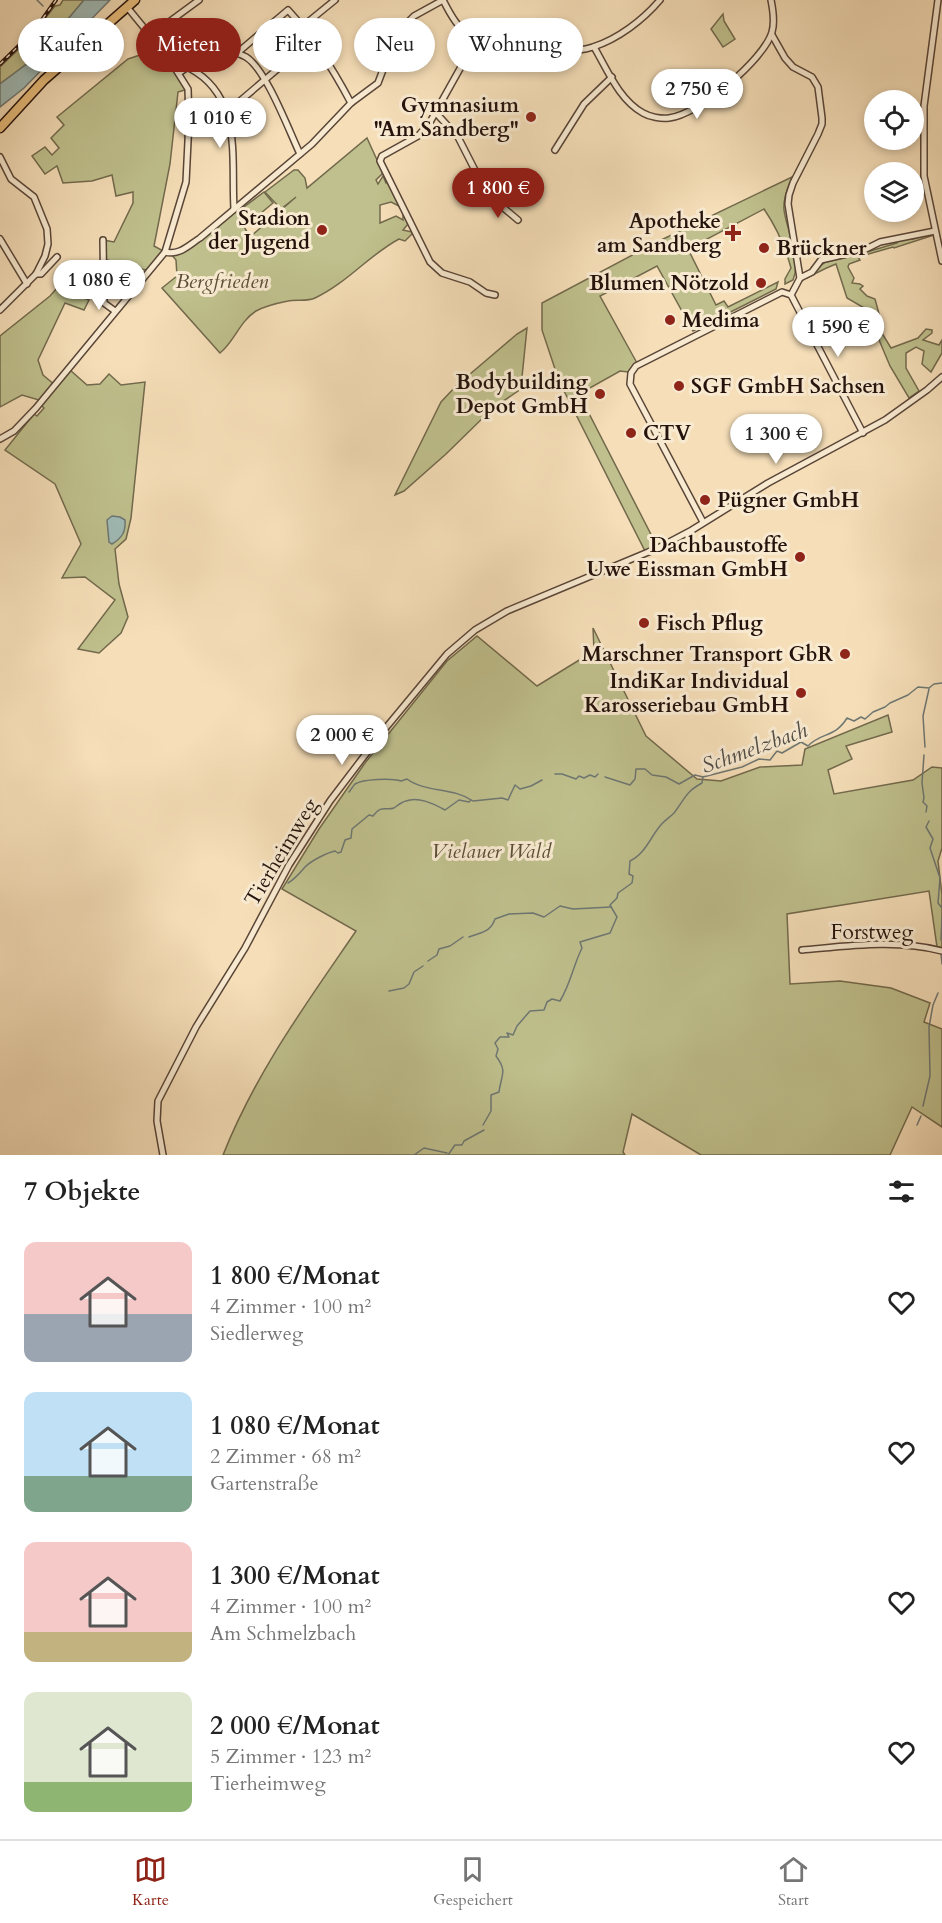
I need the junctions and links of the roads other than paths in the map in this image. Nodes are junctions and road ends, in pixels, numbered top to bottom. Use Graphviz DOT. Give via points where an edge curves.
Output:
graph roads {
  1 [pos="135,0"];
  2 [pos="199,0"];
  3 [pos="335,0"];
  4 [pos="443,0"];
  5 [pos="660,0"];
  6 [pos="771,0"];
  7 [pos="938,0"];
  8 [pos="127,7"];
  9 [pos="136,18"];
  10 [pos="174,18"];
  11 [pos="276,18"];
  12 [pos="295,18"];
  13 [pos="310,18"];
  14 [pos="453,18"];
  15 [pos="772,35"];
  16 [pos="253,39"];
  17 [pos="594,47"];
  18 [pos="583,49"];
  19 [pos="241,50"];
  20 [pos="241,56"];
  21 [pos="196,72"];
  22 [pos="275,72"];
  23 [pos="335,72"];
  24 [pos="458,72"];
  25 [pos="179,73"];
  26 [pos="612,77"];
  27 [pos="265,81"];
  28 [pos="351,102"];
  29 [pos="227,112"];
  30 [pos="436,113"];
  31 [pos="0,128"];
  32 [pos="555,150"];
  33 [pos="300,154"];
  34 [pos="0,157"];
  35 [pos="234,209"];
  36 [pos="518,220"];
  37 [pos="938,233"];
  38 [pos="0,239"];
  39 [pos="103,240"];
  40 [pos="165,252"];
  41 [pos="57,257"];
  42 [pos="942,261"];
  43 [pos="36,274"];
  44 [pos="800,278"];
  45 [pos="27,284"];
  46 [pos="495,295"];
  47 [pos="790,295"];
  48 [pos="0,310"];
  49 [pos="115,311"];
  50 [pos="942,377"];
  51 [pos="863,433"];
  52 [pos="0,439"];
  53 [pos="703,522"];
  54 [pos="802,951"];
  55 [pos="942,951"];
  56 [pos="163,1155"];
  1 -- 8 [label="main road"];
  2 -- 10 [label="street"];
  3 -- 13 [label="street"];
  4 -- 14 [label="street"];
  4 -- 28 [label="street" via="414,16 402,28 378,83"];
  5 -- 17 [label="street" via="625,30"];
  6 -- 15 [label="street"];
  7 -- 37 [label="street" via="924,106 924,176"];
  8 -- 9 [label="street"];
  8 -- 31 [label="main road" via="44,80"];
  11 -- 12 [label="street" via="288,10"];
  15 -- 26 [label="street" via="762,52 737,77 680,116 661,119 644,113 630,104"];
  15 -- 44 [label="street" via="793,67 812,77 819,94 822,124 788,204"];
  16 -- 19 [label="street"];
  17 -- 18 [label="street"];
  17 -- 26 [label="street"];
  20 -- 27 [label="street" via="249,59"];
  21 -- 29 [label="street" via="214,86"];
  22 -- 27 [label="street"];
  23 -- 28 [label="street"];
  24 -- 30 [label="street"];
  25 -- 40 [label="street" via="188,89 189,103 186,182"];
  26 -- 32 [label="street" via="585,104"];
  27 -- 29 [label="street"];
  27 -- 33 [label="street"];
  28 -- 33 [label="street"];
  29 -- 35 [label="street"];
  30 -- 36 [label="street" via="458,137 493,199"];
  30 -- 46 [label="street" via="418,136 380,159 430,262 442,273"];
  33 -- 35 [label="street"];
  34 -- 43 [label="street" via="11,179 34,197 47,228 48,244"];
  35 -- 40 [label="street" via="183,250"];
  37 -- 42 [label="street"];
  37 -- 44 [label="street" via="880,242 821,260 812,272"];
  38 -- 45 [label="street"];
  39 -- 49 [label="street" via="104,303"];
  40 -- 49 [label="street"];
  41 -- 43 [label="street" via="41,274"];
  43 -- 45 [label="street"];
  44 -- 47 [label="street"];
  45 -- 48 [label="street"];
  47 -- 51 [label="street"];
  47 -- 53 [label="street" via="775,294 636,366 631,373 630,384"];
  49 -- 52 [label="street" via="24,421"];
  50 -- 51 [label="street, Tierheimweg"];
  51 -- 53 [label="street, Tierheimweg"];
  53 -- 56 [label="street, Tierheimweg" via="657,548 507,611 475,630 447,654 330,801 196,1027 158,1101"];
  54 -- 55 [label="street, Forstweg" via="897,945"];
}
